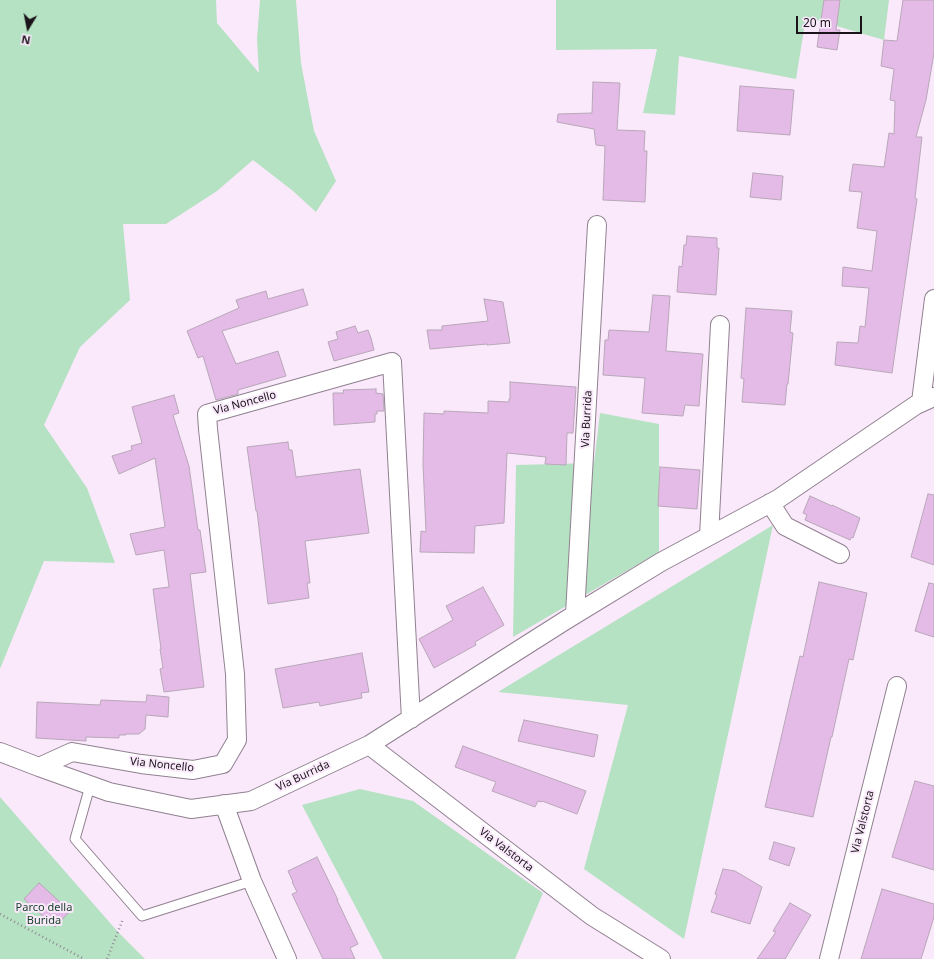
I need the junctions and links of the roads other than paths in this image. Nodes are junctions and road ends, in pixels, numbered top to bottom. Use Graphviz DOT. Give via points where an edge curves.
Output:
graph roads {
  1 [pos="598,225"];
  2 [pos="934,299"];
  3 [pos="720,325"];
  4 [pos="928,399"];
  5 [pos="770,503"];
  6 [pos="709,536"];
  7 [pos="840,554"];
  8 [pos="575,614"];
  9 [pos="897,686"];
  10 [pos="411,720"];
  11 [pos="369,745"];
  12 [pos="0,752"];
  13 [pos="39,767"];
  14 [pos="90,786"];
  15 [pos="224,804"];
  16 [pos="252,881"];
  17 [pos="650,956"];
  18 [pos="288,959"];
  19 [pos="828,959"];
  1 -- 8 [label="street, Via Burrida"];
  2 -- 4 [label="street"];
  3 -- 6 [label="street"];
  4 -- 5 [label="street, Via Burrida"];
  5 -- 6 [label="street, Via Burrida"];
  5 -- 7 [label="street" via="785,526"];
  6 -- 8 [label="street, Via Burrida"];
  8 -- 10 [label="street, Via Burrida"];
  9 -- 19 [label="street, Via Valstorta"];
  10 -- 11 [label="street, Via Burrida"];
  10 -- 13 [label="street, Via Noncello" via="392,362 207,414 235,674 237,740 223,764 193,770 72,752"];
  11 -- 15 [label="street, Via Burrida" via="251,801"];
  11 -- 17 [label="street, Via Valstorta" via="592,916"];
  12 -- 13 [label="street, Via Burrida"];
  13 -- 14 [label="street, Via Burrida"];
  14 -- 15 [label="street, Via Burrida" via="191,809"];
  14 -- 16 [label="lane" via="75,839 142,916"];
  15 -- 16 [label="street"];
  16 -- 18 [label="street"];
}
